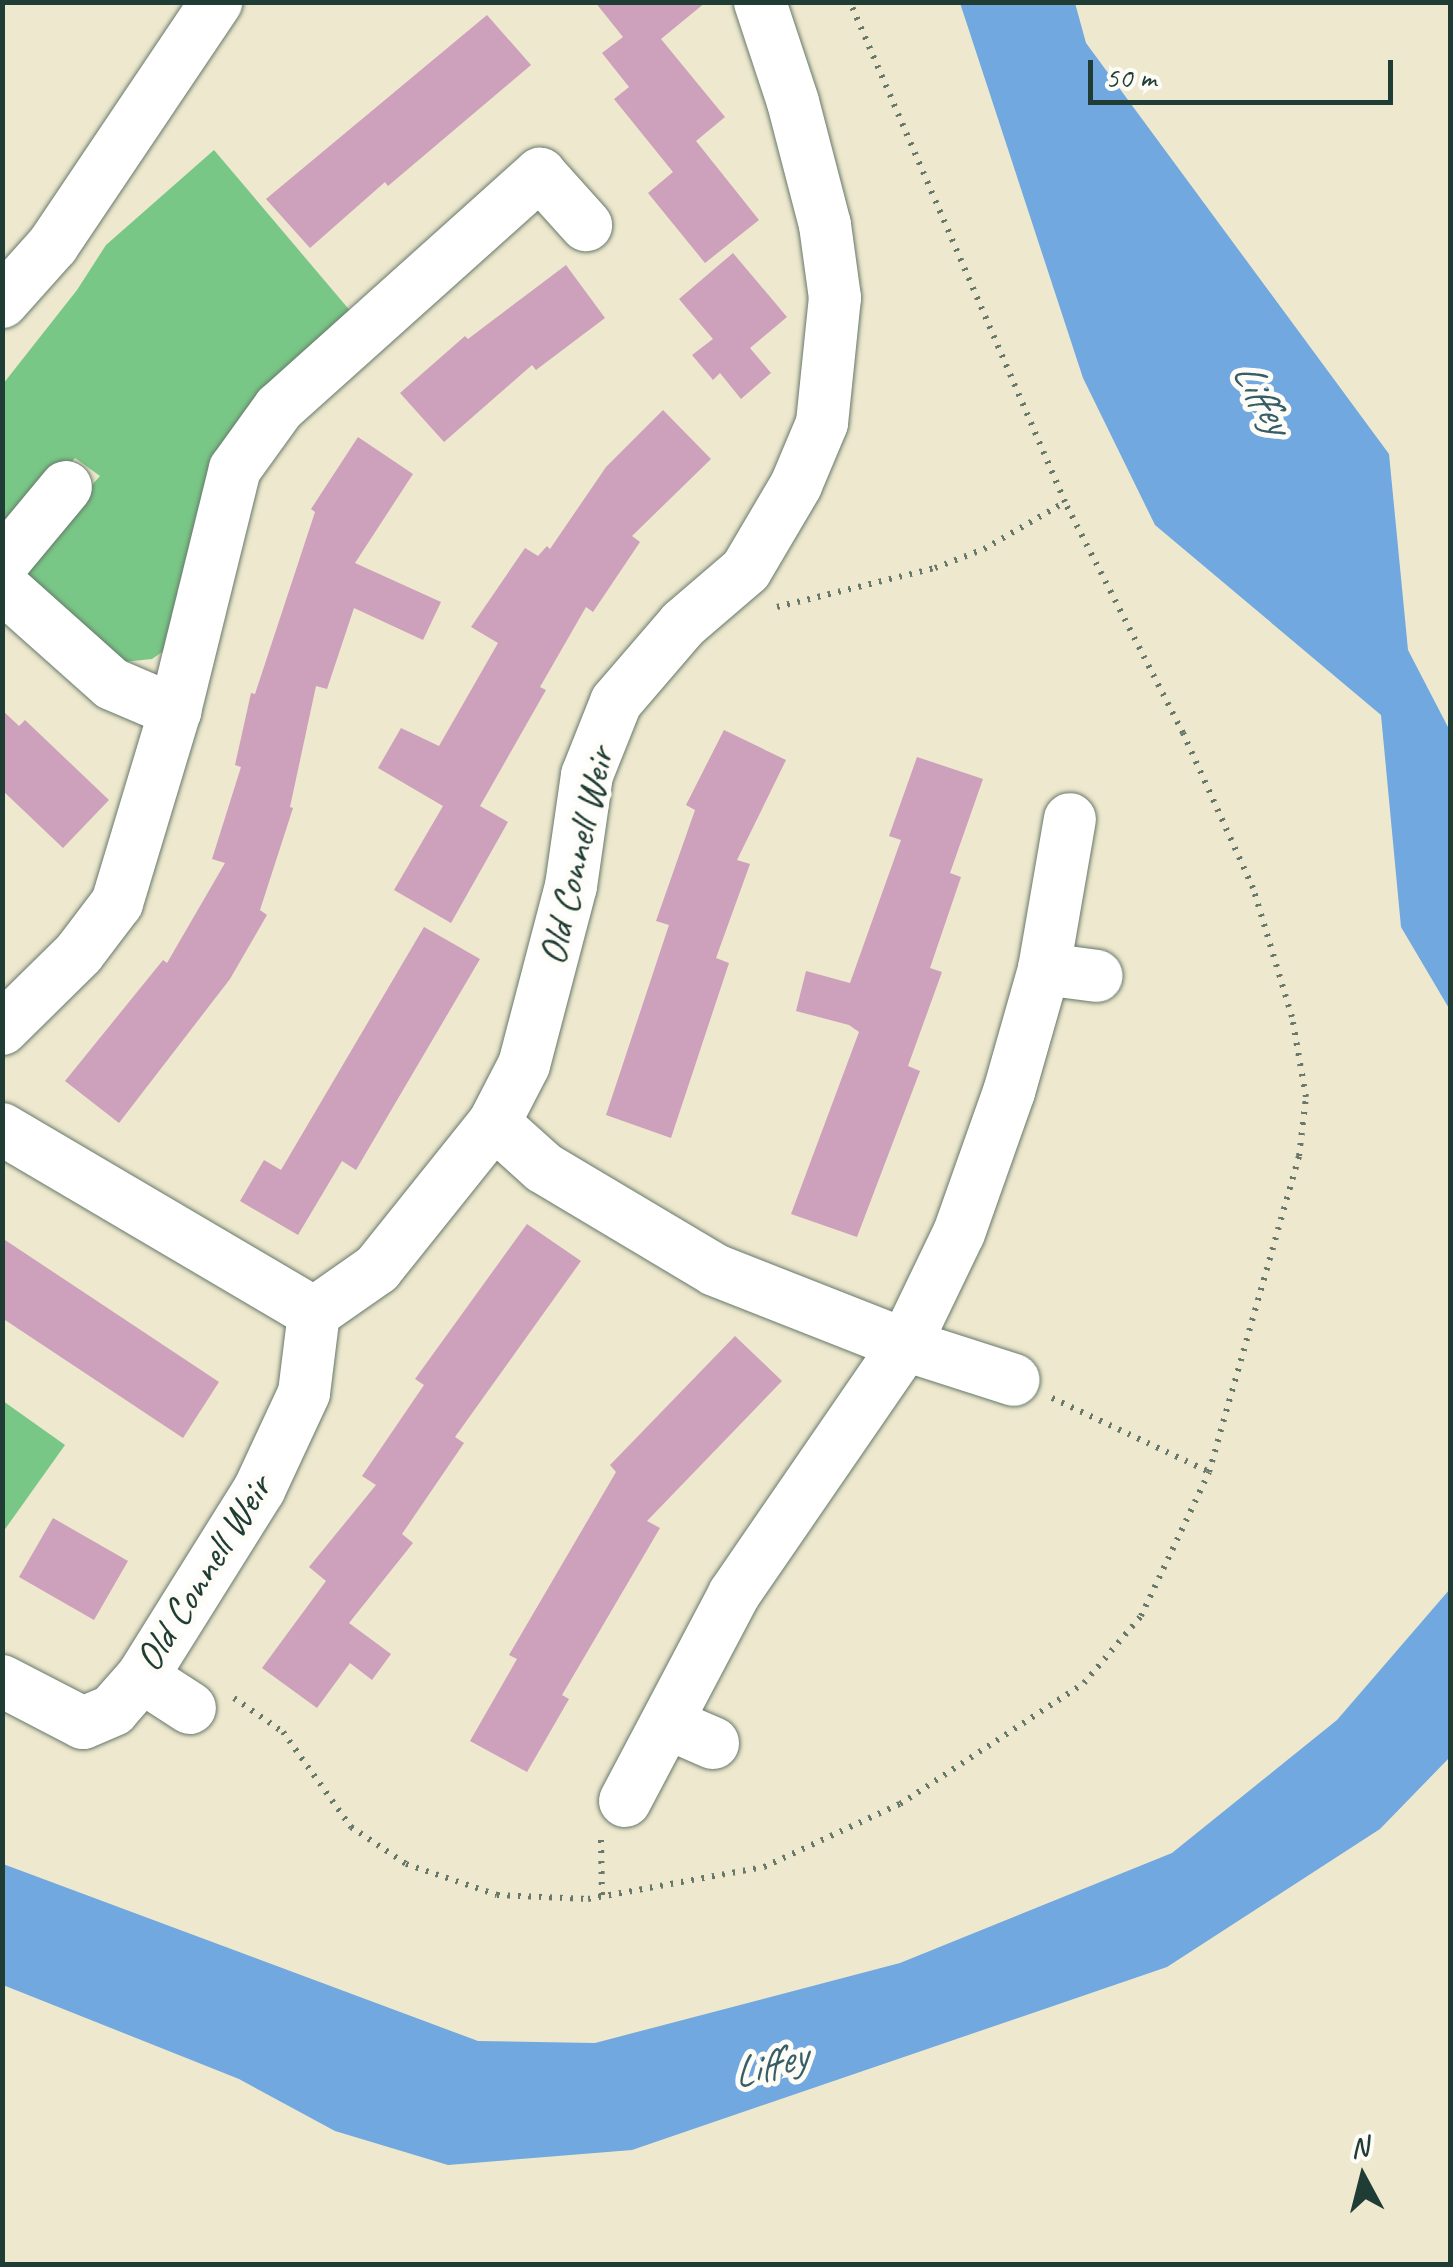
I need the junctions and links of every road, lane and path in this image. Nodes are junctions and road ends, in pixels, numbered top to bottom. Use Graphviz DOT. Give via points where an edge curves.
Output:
graph roads {
  1 [pos="216,2"];
  2 [pos="760,2"];
  3 [pos="586,225"];
  4 [pos="2,302"];
  5 [pos="66,487"];
  6 [pos="1064,502"];
  7 [pos="2,564"];
  8 [pos="2,586"];
  9 [pos="763,612"];
  10 [pos="175,711"];
  11 [pos="1070,819"];
  12 [pos="1044,969"];
  13 [pos="1098,976"];
  14 [pos="2,1029"];
  15 [pos="494,1124"];
  16 [pos="2,1129"];
  17 [pos="314,1312"];
  18 [pos="905,1345"];
  19 [pos="1014,1380"];
  20 [pos="1209,1472"];
  21 [pos="142,1677"];
  22 [pos="2,1681"];
  23 [pos="190,1708"];
  24 [pos="625,1801"];
  1 -- 4 [label="street" via="52,244"];
  2 -- 15 [label="street, Old Connell Weir" via="825,225 835,298 822,424 796,485 746,570 683,624 616,702 587,775 571,886 524,1065"];
  3 -- 10 [label="street" via="540,174 278,408 235,469"];
  5 -- 7 [label="street"];
  6 -- 9 [label="path" via="984,550 936,568"];
  8 -- 10 [label="street" via="112,684"];
  10 -- 14 [label="street" via="118,902"];
  11 -- 12 [label="street"];
  12 -- 13 [label="street"];
  12 -- 18 [label="street" via="960,1233"];
  15 -- 17 [label="street, Old Connell Weir" via="377,1270"];
  15 -- 18 [label="street" via="544,1168 715,1270"];
  16 -- 17 [label="street"];
  17 -- 21 [label="street, Old Connell Weir" via="304,1393 259,1490"];
  18 -- 19 [label="street"];
  18 -- 24 [label="street" via="734,1594 691,1734"];
  19 -- 20 [label="path"];
  21 -- 22 [label="street, Old Connell Weir" via="112,1710 84,1723"];
  21 -- 23 [label="street"];
}
